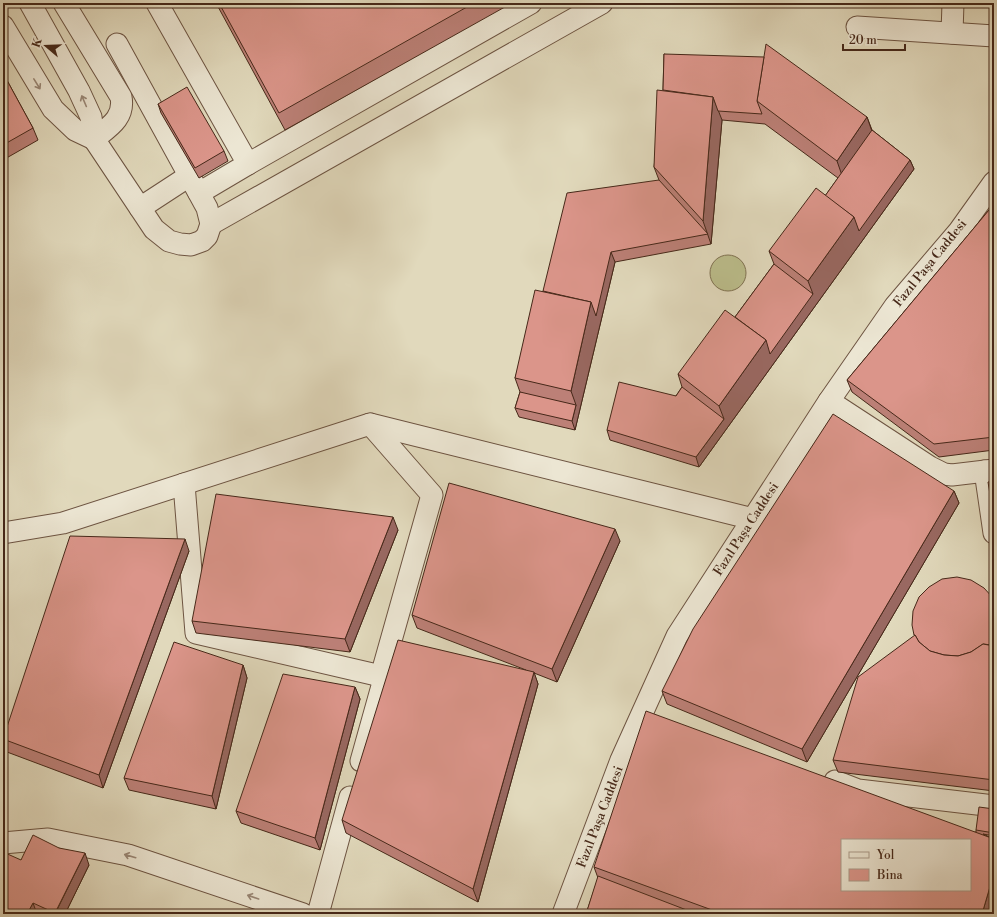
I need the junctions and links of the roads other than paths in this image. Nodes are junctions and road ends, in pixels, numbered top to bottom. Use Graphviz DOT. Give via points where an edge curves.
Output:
graph roads {
  1 [pos="30,3"];
  2 [pos="64,3"];
  3 [pos="157,3"];
  4 [pos="531,3"];
  5 [pos="602,3"];
  6 [pos="953,3"];
  7 [pos="3,26"];
  8 [pos="857,27"];
  9 [pos="952,33"];
  10 [pos="994,36"];
  11 [pos="117,44"];
  12 [pos="94,139"];
  13 [pos="248,164"];
  14 [pos="994,182"];
  15 [pos="194,184"];
  16 [pos="140,208"];
  17 [pos="211,224"];
  18 [pos="829,401"];
  19 [pos="370,424"];
  20 [pos="990,471"];
  21 [pos="184,484"];
  22 [pos="753,519"];
  23 [pos="3,533"];
  24 [pos="994,533"];
  25 [pos="381,676"];
  26 [pos="814,774"];
  27 [pos="994,806"];
  28 [pos="3,843"];
  29 [pos="303,914"];
  30 [pos="318,914"];
  31 [pos="564,914"];
  12 -- 1 [label="street, one-way" via="90,117 79,91"];
  2 -- 12 [label="street" via="121,97 119,116"];
  3 -- 13 [label="street"];
  4 -- 13 [label="street"];
  5 -- 17 [label="street"];
  6 -- 9 [label="street"];
  7 -- 12 [label="street, one-way" via="53,109 75,130"];
  8 -- 9 [label="street"];
  9 -- 10 [label="street"];
  11 -- 15 [label="street"];
  12 -- 16 [label="street"];
  13 -- 15 [label="street"];
  14 -- 18 [label="street, Fazıl Paşa Caddesi" via="959,231 895,306"];
  15 -- 16 [label="street"];
  15 -- 17 [label="street" via="207,208"];
  16 -- 17 [label="street" via="154,229 170,241 180,244 202,241 207,236"];
  18 -- 20 [label="street" via="944,474"];
  18 -- 22 [label="street, Fazıl Paşa Caddesi"];
  19 -- 21 [label="street"];
  19 -- 22 [label="street"];
  19 -- 25 [label="street" via="432,495"];
  20 -- 24 [label="street"];
  21 -- 23 [label="street" via="63,523"];
  21 -- 25 [label="street" via="196,634"];
  22 -- 31 [label="street, Fazıl Paşa Caddesi" via="677,636 650,714 621,760"];
  25 -- 30 [label="street" via="382,686"];
  26 -- 27 [label="street" via="858,790"];
  29 -- 28 [label="street, one-way" via="128,855 48,839"];
}
